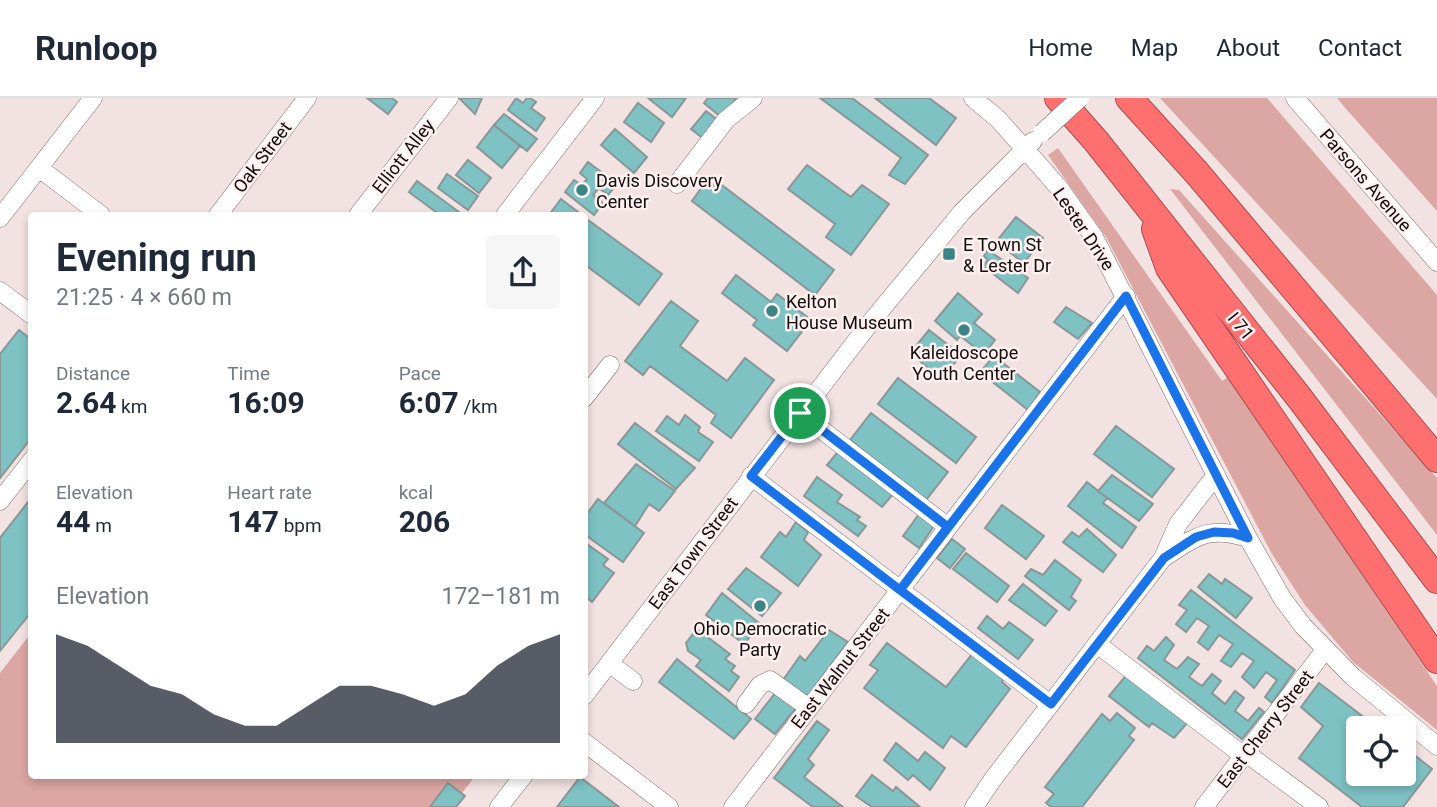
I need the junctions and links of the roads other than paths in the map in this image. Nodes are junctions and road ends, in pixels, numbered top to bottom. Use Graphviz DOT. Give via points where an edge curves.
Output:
graph roads {
  1 [pos="93,98"];
  2 [pos="307,98"];
  3 [pos="449,98"];
  4 [pos="595,98"];
  5 [pos="753,98"];
  6 [pos="973,98"];
  7 [pos="1058,98"];
  8 [pos="1080,98"];
  9 [pos="1129,98"];
  10 [pos="1299,99"];
  11 [pos="1024,149"];
  12 [pos="39,168"];
  13 [pos="677,184"];
  14 [pos="1146,208"];
  15 [pos="97,212"];
  16 [pos="220,212"];
  17 [pos="360,212"];
  18 [pos="507,212"];
  19 [pos="0,218"];
  20 [pos="1437,262"];
  21 [pos="0,291"];
  22 [pos="1126,296"];
  23 [pos="28,312"];
  24 [pos="610,365"];
  25 [pos="588,393"];
  26 [pos="800,413"];
  27 [pos="1434,455"];
  28 [pos="28,465"];
  29 [pos="1216,475"];
  30 [pos="751,476"];
  31 [pos="0,501"];
  32 [pos="948,527"];
  33 [pos="1248,538"];
  34 [pos="1164,558"];
  35 [pos="1429,566"];
  36 [pos="1437,580"];
  37 [pos="900,590"];
  38 [pos="1097,644"];
  39 [pos="1325,650"];
  40 [pos="1437,660"];
  41 [pos="609,663"];
  42 [pos="633,681"];
  43 [pos="588,691"];
  44 [pos="746,704"];
  45 [pos="1051,704"];
  46 [pos="809,708"];
  47 [pos="588,745"];
  48 [pos="1437,746"];
  49 [pos="1245,755"];
  50 [pos="521,779"];
  51 [pos="499,807"];
  52 [pos="669,807"];
  53 [pos="733,807"];
  54 [pos="974,807"];
  55 [pos="1204,807"];
  56 [pos="1319,807"];
  1 -- 12 [label="street"];
  2 -- 16 [label="street, Oak Street"];
  3 -- 17 [label="street, Elliott Alley"];
  4 -- 18 [label="street"];
  5 -- 13 [label="street" via="726,120"];
  6 -- 11 [label="street, Lester Drive"];
  7 -- 14 [label="highway, I 71 / I 71"];
  8 -- 11 [label="street, East Town Street, bridge"];
  9 -- 27 [label="highway"];
  10 -- 20 [label="street, Parsons Avenue"];
  11 -- 22 [label="street, Lester Drive" via="1079,214"];
  11 -- 26 [label="street, East Town Street" via="962,212"];
  12 -- 15 [label="street"];
  12 -- 19 [label="street"];
  14 -- 35 [label="highway, I 71 / I 71"];
  14 -- 40 [label="highway" via="1169,268"];
  21 -- 23 [label="street"];
  22 -- 29 [label="street, Lester Drive"];
  22 -- 32 [label="street, East Walnut Street"];
  24 -- 25 [label="street"];
  26 -- 30 [label="street, East Town Street"];
  26 -- 32 [label="street"];
  28 -- 31 [label="street"];
  29 -- 33 [label="street, Lester Drive"];
  29 -- 34 [label="street" via="1178,524"];
  30 -- 37 [label="street"];
  30 -- 41 [label="street, East Town Street"];
  32 -- 37 [label="street, East Walnut Street"];
  33 -- 34 [label="street" via="1214,532 1196,537"];
  33 -- 39 [label="street, Lester Drive" via="1282,598"];
  34 -- 38 [label="street"];
  35 -- 36 [label="highway, I 71"];
  37 -- 45 [label="street"];
  37 -- 46 [label="street, East Walnut Street"];
  38 -- 45 [label="street"];
  38 -- 49 [label="street"];
  39 -- 48 [label="street, Lester Drive"];
  39 -- 49 [label="street, East Cherry Street"];
  41 -- 42 [label="street"];
  41 -- 43 [label="street, East Town Street"];
  44 -- 46 [label="street" via="760,685 770,680"];
  45 -- 54 [label="street"];
  46 -- 53 [label="street, East Walnut Street"];
  47 -- 52 [label="street"];
  49 -- 55 [label="street, East Cherry Street"];
  49 -- 56 [label="street"];
  50 -- 51 [label="street"];
}
